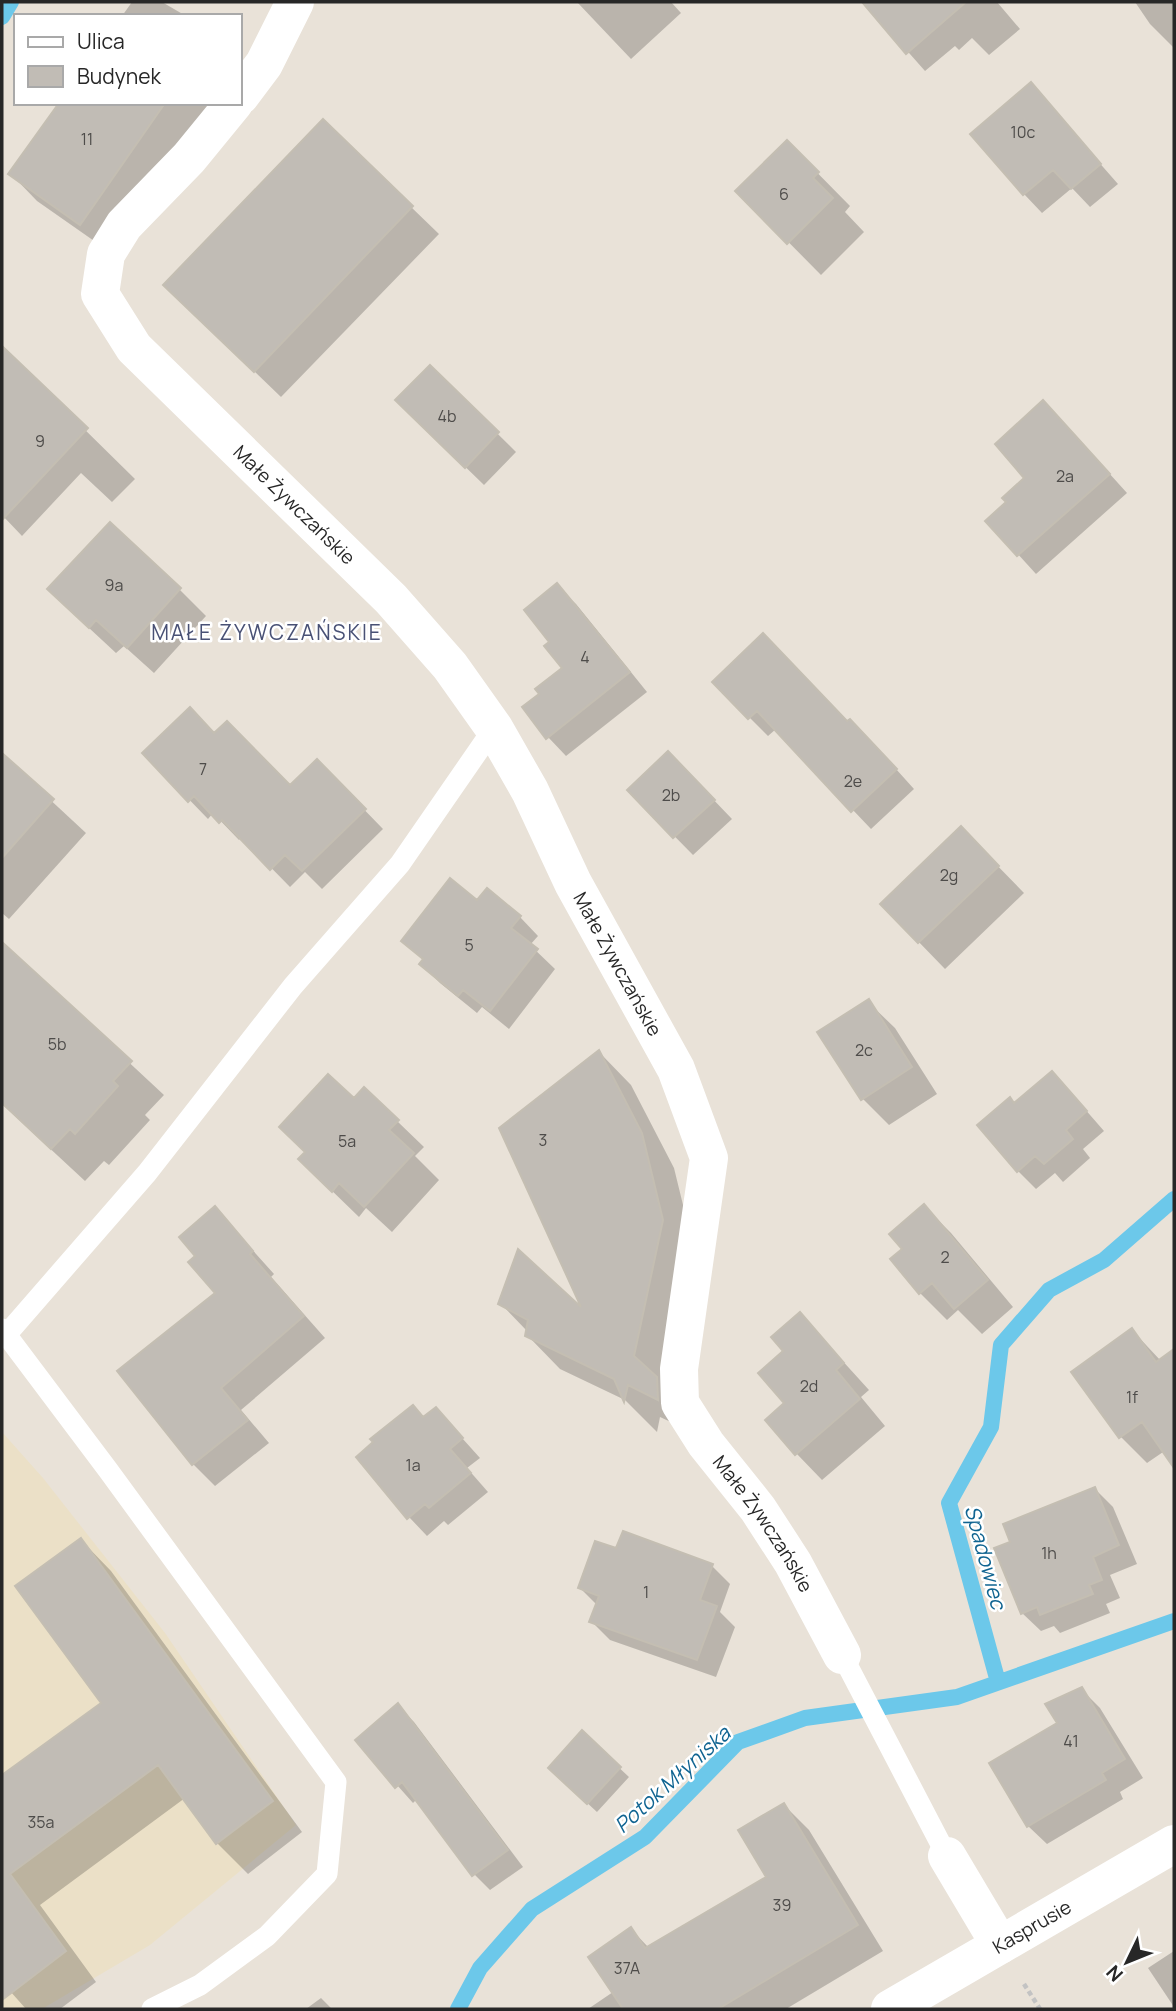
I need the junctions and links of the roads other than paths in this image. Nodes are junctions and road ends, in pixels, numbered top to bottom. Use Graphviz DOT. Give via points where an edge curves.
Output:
graph roads {
  1 [pos="295,2"];
  2 [pos="242,93"];
  3 [pos="232,105"];
  4 [pos="494,728"];
  5 [pos="4,1332"];
  6 [pos="842,1655"];
  7 [pos="1174,1844"];
  8 [pos="947,1856"];
  9 [pos="1000,1945"];
  10 [pos="152,2009"];
  11 [pos="890,2009"];
  1 -- 2 [label="street" via="264,64"];
  3 -- 4 [label="street, Małe Żywczańskie" via="124,225 106,254 100,294 134,348 391,599 450,666"];
  4 -- 5 [label="lane" via="400,864 293,986 146,1173"];
  4 -- 6 [label="street, Małe Żywczańskie" via="676,1069 709,1158 679,1369 680,1403 793,1563"];
  5 -- 10 [label="lane" via="336,1782 327,1874 267,1936 200,1984"];
  6 -- 8 [label="lane, Małe Żywczańskie"];
  7 -- 9 [label="street, Kasprusie"];
  8 -- 9 [label="street, Małe Żywczańskie"];
  9 -- 11 [label="street, Kasprusie"];
}
